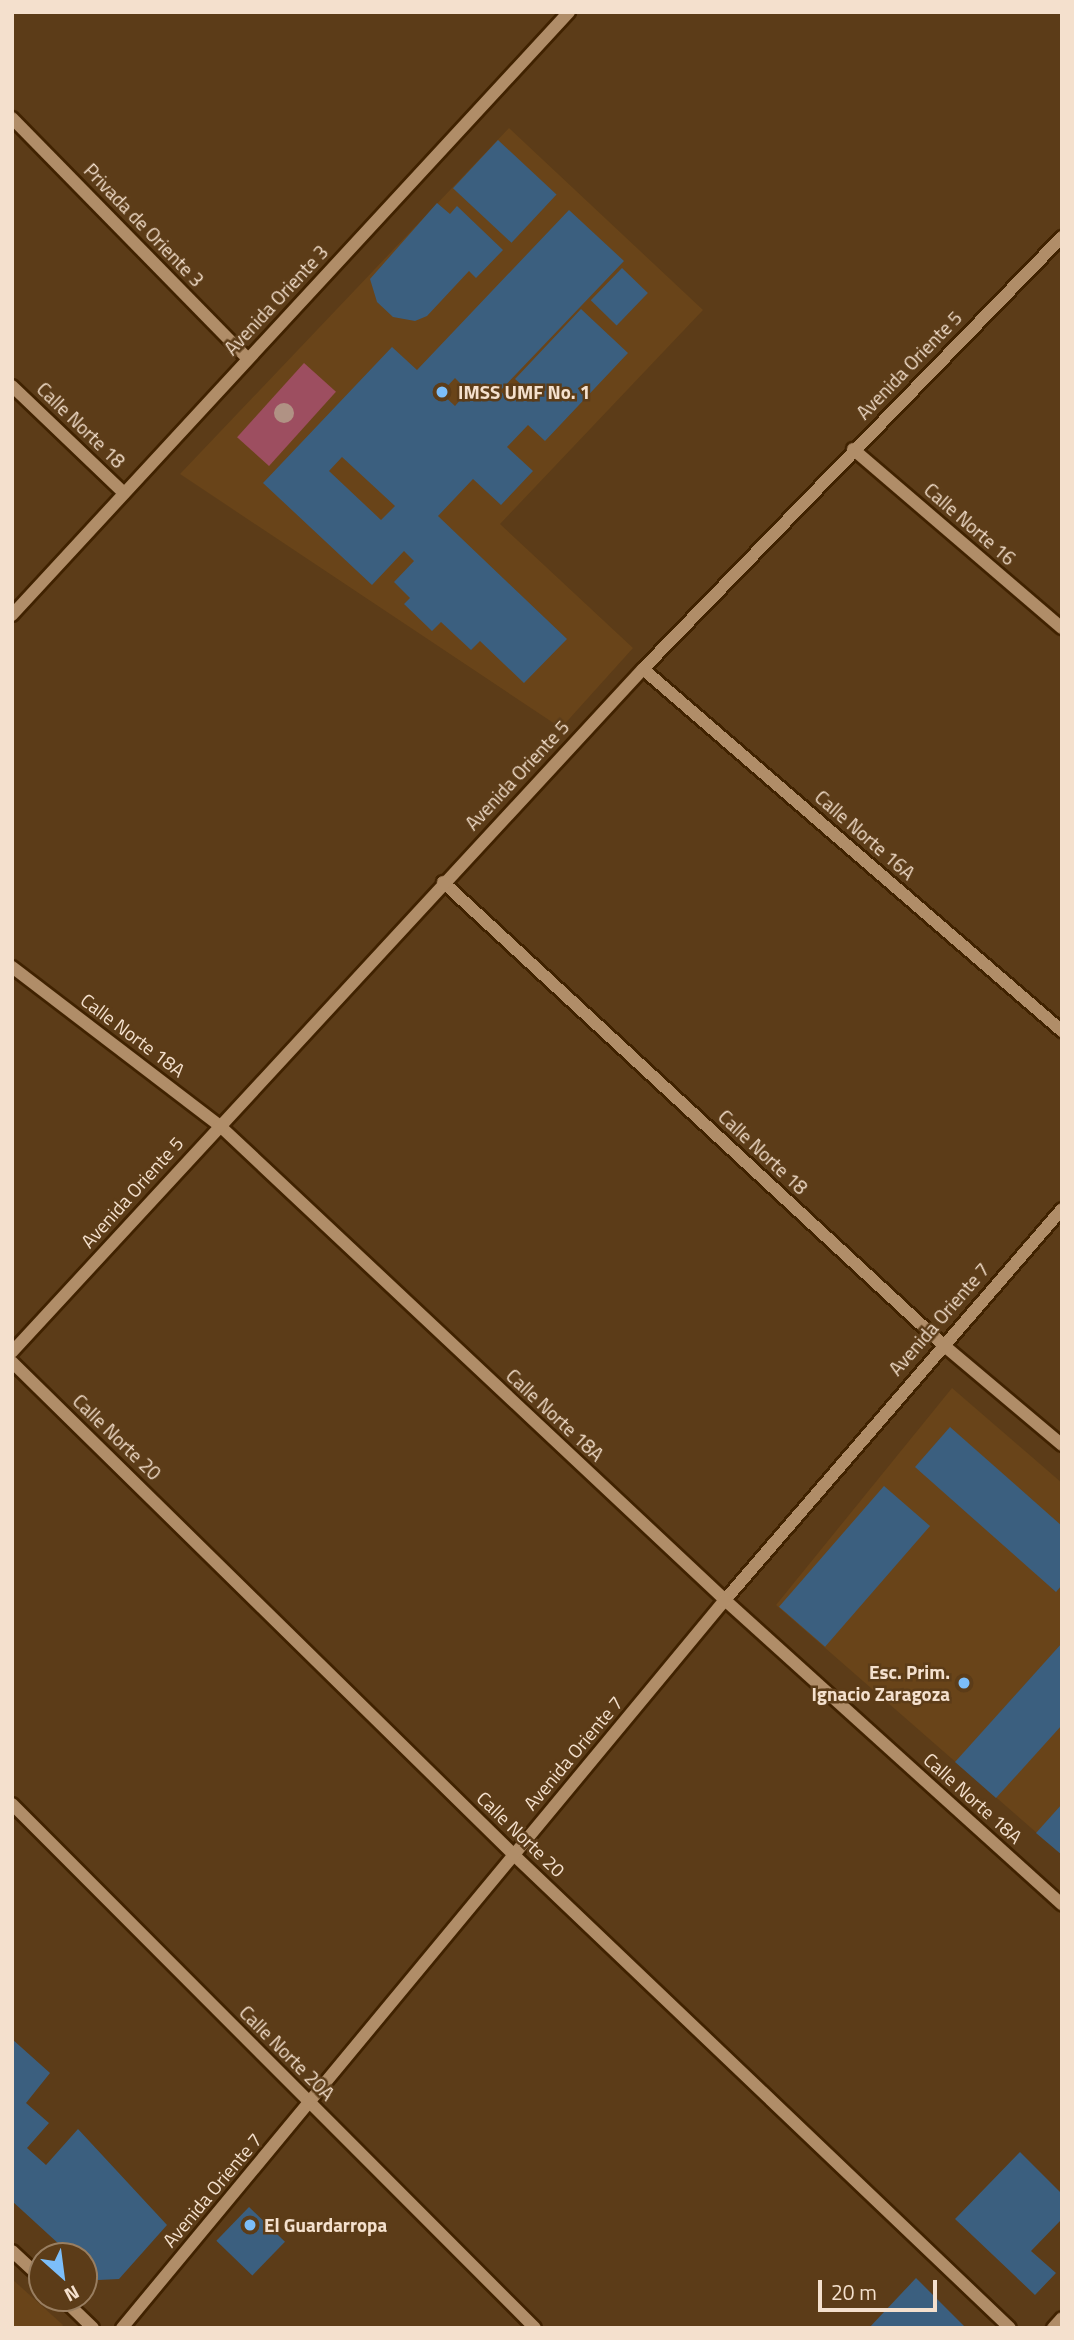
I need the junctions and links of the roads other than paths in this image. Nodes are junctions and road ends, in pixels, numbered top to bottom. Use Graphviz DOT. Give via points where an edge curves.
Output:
graph roads {
  1 [pos="569,12"];
  2 [pos="12,118"];
  3 [pos="1062,237"];
  4 [pos="248,359"];
  5 [pos="12,386"];
  6 [pos="853,449"];
  7 [pos="124,493"];
  8 [pos="12,615"];
  9 [pos="1062,628"];
  10 [pos="643,669"];
  11 [pos="443,883"];
  12 [pos="12,967"];
  13 [pos="1062,1031"];
  14 [pos="219,1125"];
  15 [pos="1062,1209"];
  16 [pos="942,1343"];
  17 [pos="12,1352"];
  18 [pos="12,1362"];
  19 [pos="1062,1445"];
  20 [pos="725,1600"];
  21 [pos="12,1804"];
  22 [pos="514,1854"];
  23 [pos="1062,1904"];
  24 [pos="310,2104"];
  25 [pos="12,2251"];
  26 [pos="28,2266"];
  27 [pos="76,2312"];
  28 [pos="1062,2318"];
  29 [pos="93,2328"];
  30 [pos="122,2328"];
  31 [pos="535,2328"];
  32 [pos="1010,2328"];
  33 [pos="1053,2328"];
  1 -- 4 [label="street, Avenida Oriente 3"];
  2 -- 4 [label="street, Privada de Oriente 3"];
  3 -- 6 [label="street, Avenida Oriente 5"];
  4 -- 7 [label="street, Avenida Oriente 3"];
  5 -- 7 [label="street, Calle Norte 18"];
  6 -- 9 [label="street, Calle Norte 16"];
  6 -- 10 [label="street, Avenida Oriente 5"];
  7 -- 8 [label="street, Avenida Oriente 3"];
  10 -- 11 [label="street, Avenida Oriente 5"];
  10 -- 13 [label="street, Calle Norte 16A"];
  11 -- 14 [label="street, Avenida Oriente 5"];
  11 -- 16 [label="street, Calle Norte 18"];
  12 -- 14 [label="street, Calle Norte 18A"];
  14 -- 17 [label="street, Avenida Oriente 5"];
  14 -- 20 [label="street, Calle Norte 18A"];
  15 -- 16 [label="street, Avenida Oriente 7"];
  16 -- 19 [label="street, Calle Norte 18"];
  16 -- 20 [label="street, Avenida Oriente 7"];
  18 -- 22 [label="street, Calle Norte 20"];
  20 -- 22 [label="street, Avenida Oriente 7"];
  20 -- 23 [label="street, Calle Norte 18A"];
  21 -- 24 [label="street, Calle Norte 20A"];
  22 -- 24 [label="street, Avenida Oriente 7"];
  22 -- 32 [label="street, Calle Norte 20"];
  24 -- 30 [label="street, Avenida Oriente 7"];
  24 -- 31 [label="street, Calle Norte 20A"];
  25 -- 26 [label="street"];
  27 -- 29 [label="street"];
  28 -- 33 [label="street"];
}
